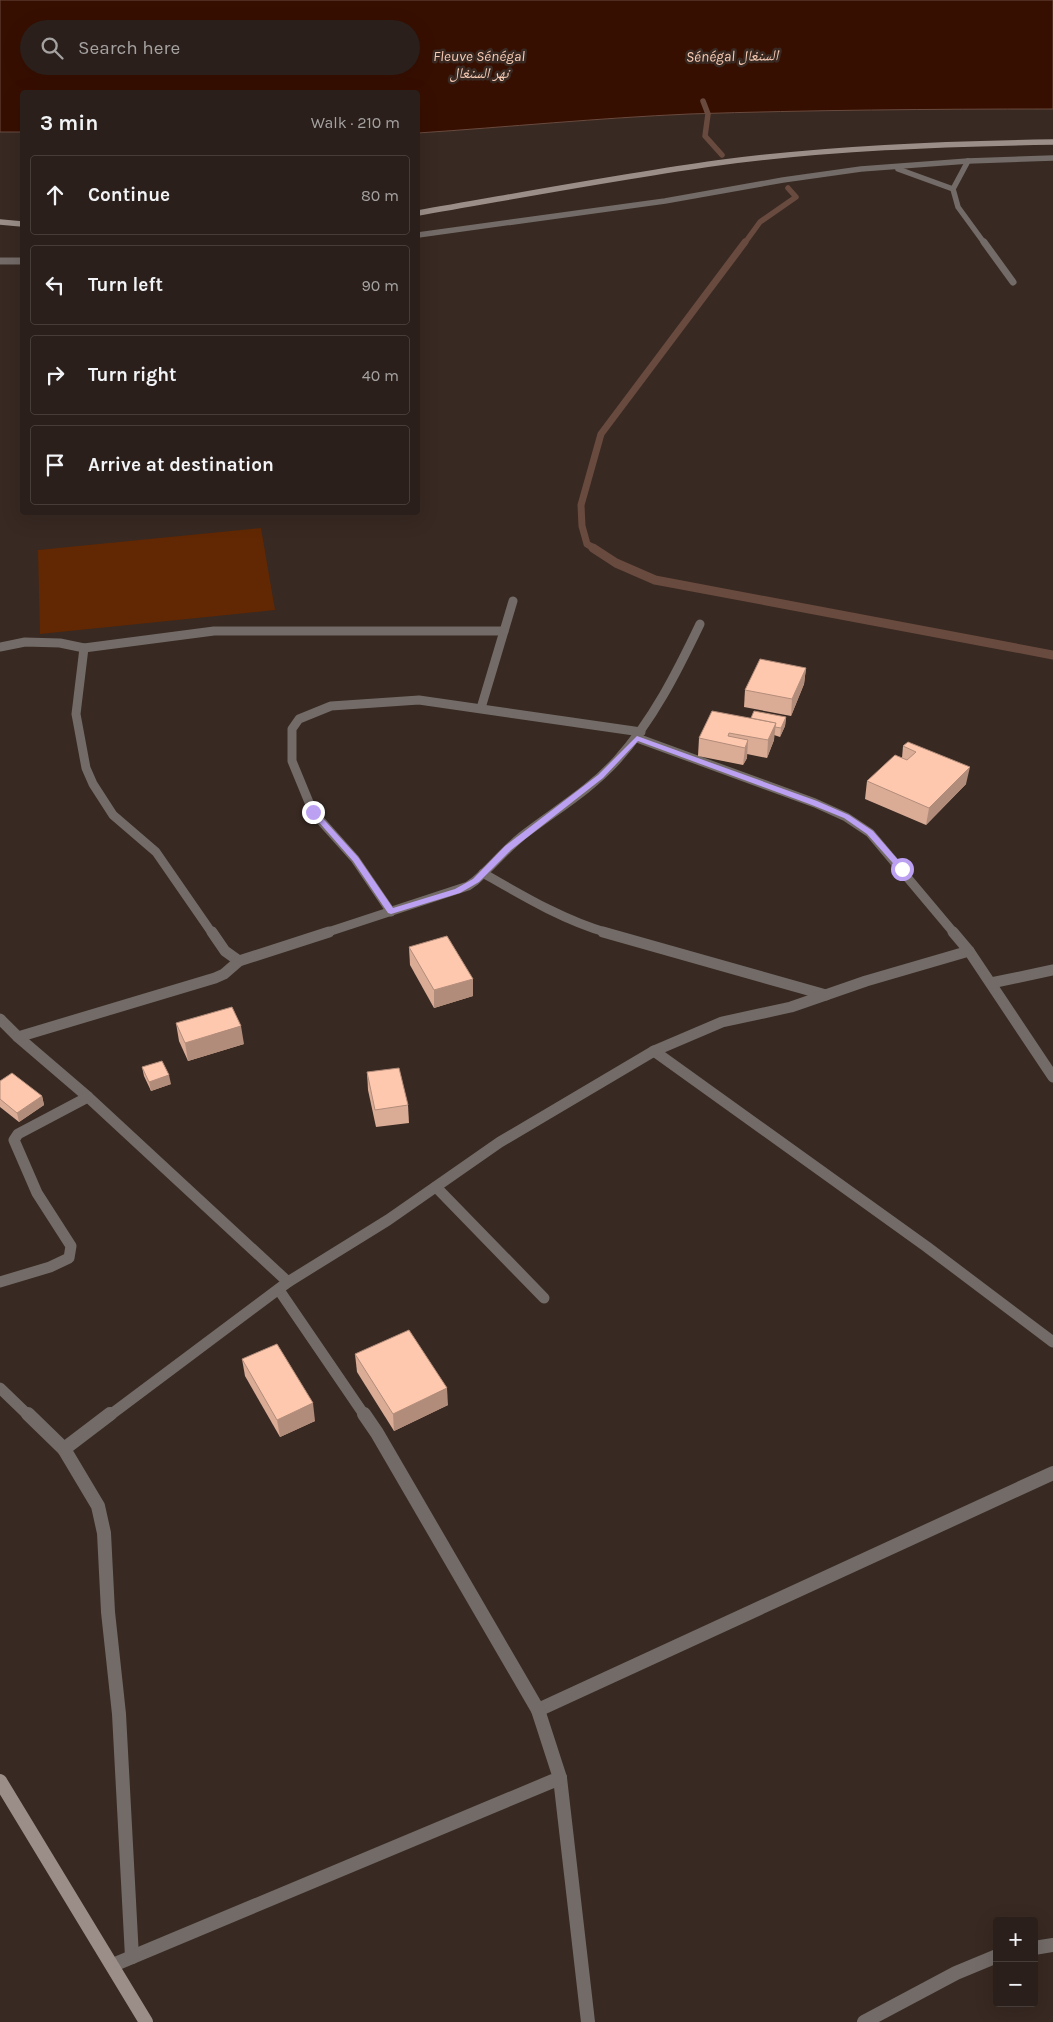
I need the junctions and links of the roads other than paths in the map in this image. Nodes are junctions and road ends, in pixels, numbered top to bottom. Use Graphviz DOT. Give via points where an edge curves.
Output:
graph roads {
  1 [pos="1053,142"];
  2 [pos="1053,158"];
  3 [pos="968,161"];
  4 [pos="893,167"];
  5 [pos="953,189"];
  6 [pos="420,214"];
  7 [pos="0,222"];
  8 [pos="20,224"];
  9 [pos="420,235"];
  10 [pos="0,261"];
  11 [pos="20,261"];
  12 [pos="1013,282"];
  13 [pos="513,601"];
  14 [pos="700,624"];
  15 [pos="504,631"];
  16 [pos="0,647"];
  17 [pos="84,648"];
  18 [pos="481,708"];
  19 [pos="639,735"];
  20 [pos="483,872"];
  21 [pos="391,912"];
  22 [pos="969,951"];
  23 [pos="239,961"];
  24 [pos="1053,970"];
  25 [pos="991,983"];
  26 [pos="827,995"];
  27 [pos="0,1019"];
  28 [pos="18,1037"];
  29 [pos="654,1051"];
  30 [pos="1053,1077"];
  31 [pos="88,1097"];
  32 [pos="436,1187"];
  33 [pos="0,1282"];
  34 [pos="283,1286"];
  35 [pos="544,1298"];
  36 [pos="1053,1342"];
  37 [pos="0,1388"];
  38 [pos="64,1449"];
  39 [pos="1053,1473"];
  40 [pos="538,1710"];
  41 [pos="560,1778"];
  42 [pos="0,1780"];
  43 [pos="1053,1945"];
  44 [pos="1038,1947"];
  45 [pos="132,1957"];
  46 [pos="993,1958"];
  47 [pos="112,1965"];
  48 [pos="146,2022"];
  49 [pos="588,2022"];
  50 [pos="864,2022"];
  1 -- 6 [label="street" via="924,144 760,158"];
  2 -- 3 [label="street"];
  3 -- 4 [label="street"];
  3 -- 5 [label="street"];
  4 -- 5 [label="street"];
  4 -- 9 [label="street" via="783,180 665,201"];
  5 -- 12 [label="street" via="958,207"];
  7 -- 8 [label="street"];
  10 -- 11 [label="street"];
  13 -- 15 [label="street"];
  14 -- 19 [label="street"];
  15 -- 17 [label="street" via="214,631"];
  15 -- 18 [label="street"];
  16 -- 17 [label="street" via="24,642 60,643"];
  17 -- 23 [label="street" via="76,714 86,768 113,815 156,852 225,950"];
  18 -- 19 [label="street"];
  18 -- 21 [label="street" via="419,700 331,706 299,719 292,729 292,760 313,812 355,859"];
  19 -- 20 [label="street" via="600,777 524,835"];
  19 -- 22 [label="street" via="815,803 860,825 902,869"];
  20 -- 21 [label="street" via="476,881 458,891"];
  20 -- 26 [label="street" via="580,925"];
  21 -- 23 [label="street"];
  22 -- 25 [label="street"];
  22 -- 26 [label="street"];
  23 -- 28 [label="street" via="216,978"];
  24 -- 25 [label="street"];
  25 -- 30 [label="street"];
  26 -- 29 [label="street" via="791,1007 722,1022"];
  27 -- 28 [label="street"];
  28 -- 31 [label="street"];
  29 -- 32 [label="street" via="500,1142"];
  29 -- 36 [label="street" via="927,1247"];
  31 -- 33 [label="street" via="18,1134 14,1140 37,1193 71,1246 69,1258"];
  31 -- 34 [label="street"];
  32 -- 34 [label="street"];
  32 -- 35 [label="street"];
  34 -- 38 [label="street"];
  34 -- 40 [label="street" via="377,1433"];
  37 -- 38 [label="street"];
  38 -- 45 [label="street" via="98,1506 104,1533 108,1612 119,1714"];
  39 -- 40 [label="street"];
  40 -- 41 [label="street"];
  41 -- 45 [label="street"];
  41 -- 49 [label="street"];
  42 -- 47 [label="street"];
  43 -- 44 [label="street"];
  45 -- 47 [label="street"];
  46 -- 50 [label="street" via="956,1973"];
  47 -- 48 [label="street"];
}
